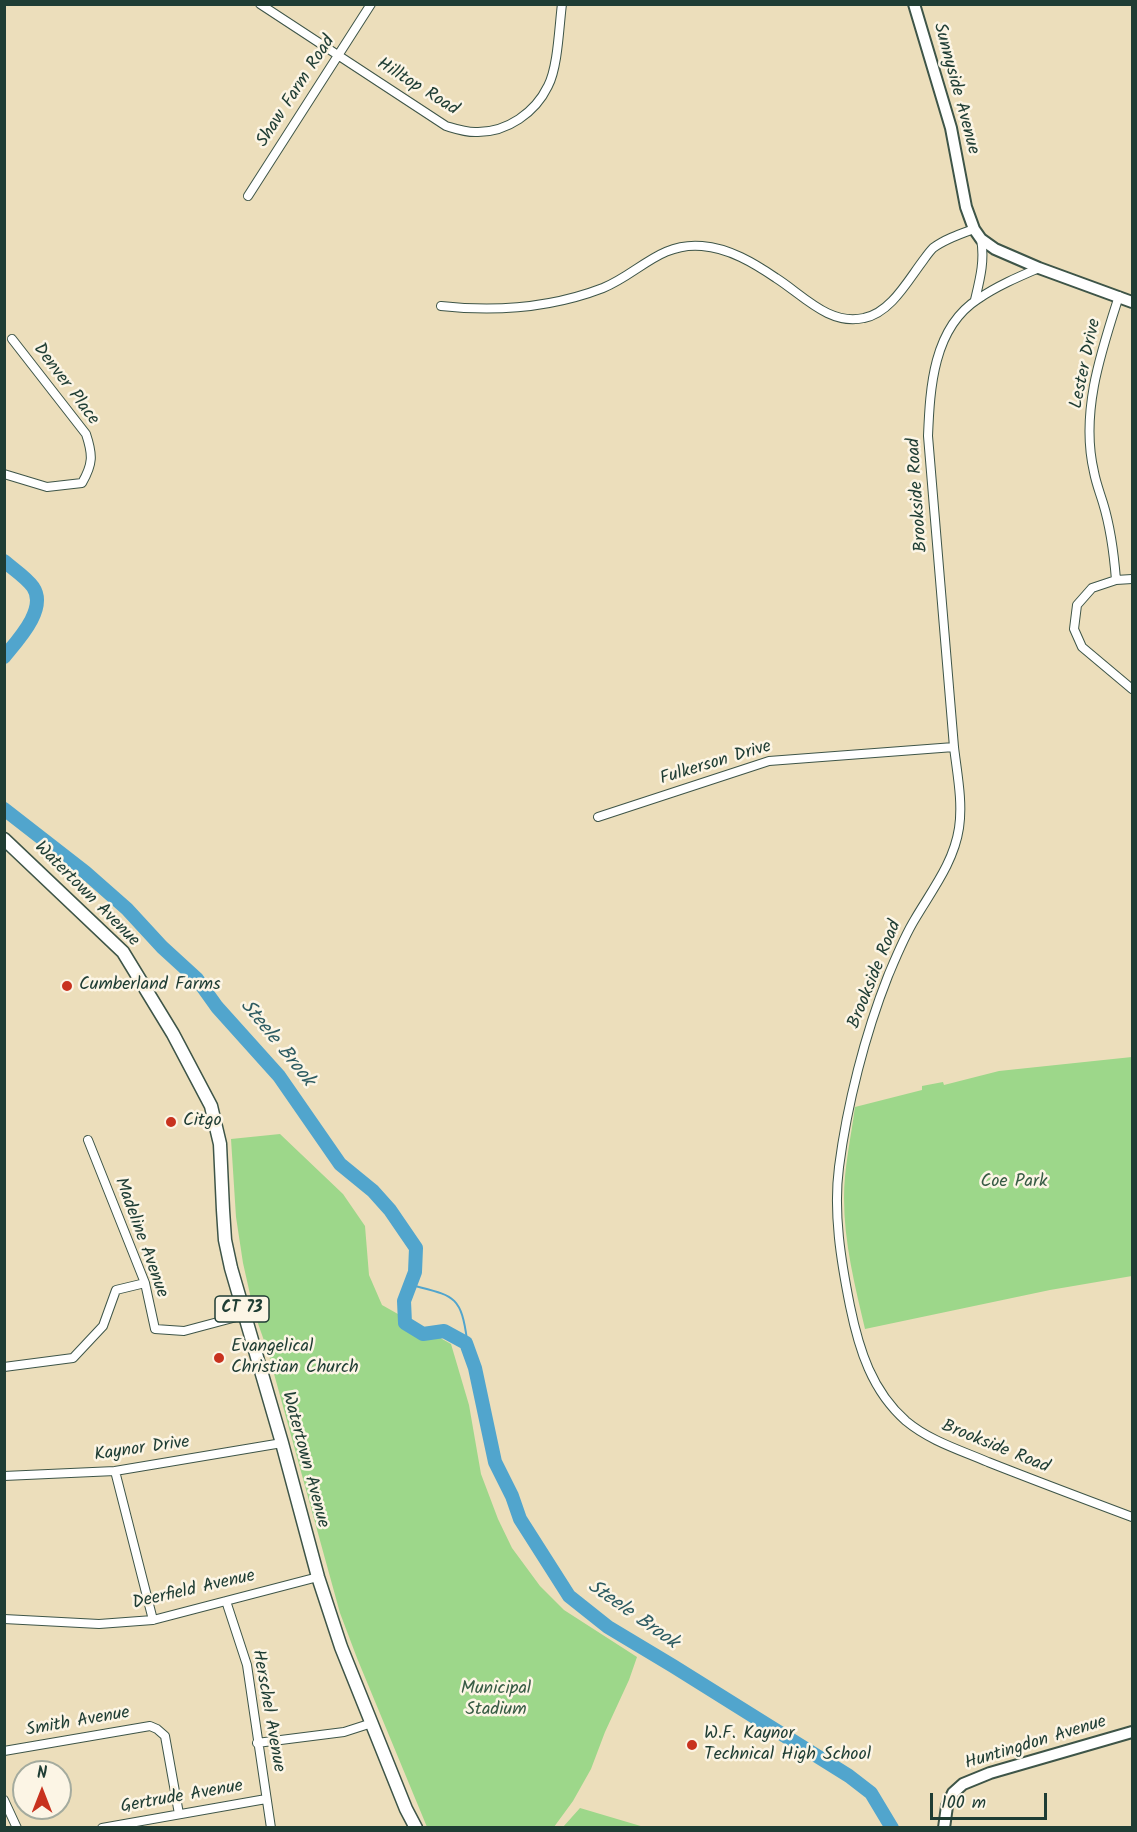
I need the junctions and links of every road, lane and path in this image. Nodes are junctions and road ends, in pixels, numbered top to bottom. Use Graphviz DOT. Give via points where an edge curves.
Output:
graph roads {
  1 [pos="260,4"];
  2 [pos="370,4"];
  3 [pos="562,4"];
  4 [pos="914,4"];
  5 [pos="338,56"];
  6 [pos="248,196"];
  7 [pos="974,229"];
  8 [pos="981,239"];
  9 [pos="1039,268"];
  10 [pos="1119,296"];
  11 [pos="975,300"];
  12 [pos="1132,302"];
  13 [pos="441,306"];
  14 [pos="12,339"];
  15 [pos="4,474"];
  16 [pos="1132,579"];
  17 [pos="1116,580"];
  18 [pos="1132,689"];
  19 [pos="954,747"];
  20 [pos="598,818"];
  21 [pos="4,839"];
  22 [pos="88,1140"];
  23 [pos="145,1283"];
  24 [pos="244,1315"];
  25 [pos="4,1367"];
  26 [pos="282,1443"];
  27 [pos="115,1472"];
  28 [pos="4,1476"];
  29 [pos="1132,1517"];
  30 [pos="318,1577"];
  31 [pos="226,1601"];
  32 [pos="4,1619"];
  33 [pos="153,1620"];
  34 [pos="372,1723"];
  35 [pos="1132,1732"];
  36 [pos="257,1743"];
  37 [pos="4,1751"];
  38 [pos="266,1798"];
  39 [pos="4,1800"];
  40 [pos="7,1811"];
  41 [pos="179,1814"];
  42 [pos="17,1827"];
  43 [pos="102,1827"];
  44 [pos="271,1827"];
  45 [pos="416,1827"];
  46 [pos="944,1827"];
  1 -- 5 [label="street, Hilltop Road"];
  2 -- 5 [label="street, Shaw Farm Road"];
  3 -- 5 [label="street, Hilltop Road" via="548,86 522,117 495,130 461,131 446,126"];
  4 -- 7 [label="street, Sunnyside Avenue" via="951,128"];
  5 -- 6 [label="street, Shaw Farm Road"];
  7 -- 8 [label="street, Sunnyside Avenue"];
  7 -- 13 [label="street" via="932,249 883,309 850,321 830,315 750,262 701,245 678,247 656,255 606,287 571,299 510,309"];
  8 -- 9 [label="street"];
  8 -- 11 [label="street, Brookside Road" via="983,268"];
  9 -- 10 [label="street"];
  9 -- 11 [label="street, Brookside Road"];
  10 -- 12 [label="street"];
  10 -- 17 [label="street, Lester Drive" via="1101,352 1089,432 1093,471 1113,546"];
  11 -- 19 [label="street, Brookside Road" via="950,326 936,362 928,436"];
  14 -- 15 [label="street, Denver Place" via="86,434 92,451 90,469 81,483 47,487"];
  16 -- 17 [label="street"];
  17 -- 18 [label="street" via="1092,588 1077,605 1074,629 1082,647"];
  19 -- 20 [label="street, Fulkerson Drive" via="769,761"];
  19 -- 29 [label="street, Brookside Road" via="960,795 959,828 950,859 914,921 876,1006 861,1058 839,1168 840,1248 854,1327 862,1355 889,1404 933,1440"];
  21 -- 24 [label="main road, Watertown Avenue / CT 73" via="123,952 211,1106 220,1144 225,1240"];
  22 -- 23 [label="street, Madeline Avenue"];
  23 -- 24 [label="street, Madeline Avenue" via="155,1329 184,1330"];
  23 -- 25 [label="street" via="116,1290 103,1326 73,1358"];
  24 -- 26 [label="main road, Watertown Avenue / CT 73"];
  26 -- 27 [label="street, Kaynor Drive"];
  26 -- 30 [label="main road, Watertown Avenue / CT 73"];
  27 -- 28 [label="street, Kaynor Drive"];
  27 -- 33 [label="street"];
  30 -- 31 [label="street, Deerfield Avenue"];
  30 -- 34 [label="main road, Watertown Avenue / CT 73"];
  31 -- 33 [label="street, Deerfield Avenue"];
  31 -- 36 [label="street, Herschel Avenue" via="247,1665"];
  32 -- 33 [label="street, Deerfield Avenue" via="99,1624"];
  34 -- 36 [label="street" via="344,1732"];
  34 -- 45 [label="main road, Watertown Avenue / CT 73"];
  35 -- 46 [label="street, Huntingdon Avenue" via="963,1784 946,1806"];
  36 -- 38 [label="street, Herschel Avenue"];
  37 -- 41 [label="street, Smith Avenue" via="150,1726 165,1736"];
  38 -- 41 [label="street, Gertrude Avenue"];
  38 -- 44 [label="street, Herschel Avenue"];
  39 -- 40 [label="street"];
  40 -- 42 [label="street"];
  41 -- 43 [label="street, Gertrude Avenue"];
}
